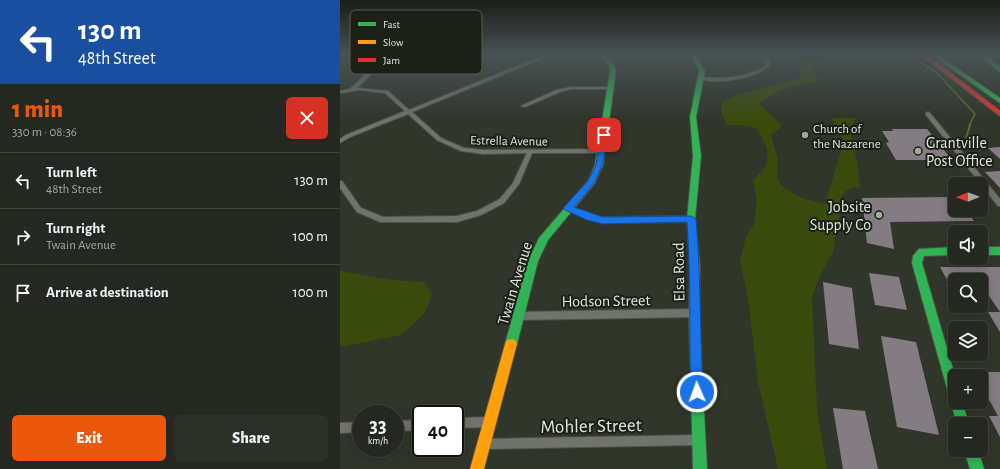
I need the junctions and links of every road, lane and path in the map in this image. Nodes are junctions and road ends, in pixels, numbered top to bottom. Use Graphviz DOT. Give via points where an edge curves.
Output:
graph roads {
  1 [pos="366,77"];
  2 [pos="493,77"];
  3 [pos="612,77"];
  4 [pos="739,77"];
  5 [pos="952,77"];
  6 [pos="965,77"];
  7 [pos="975,77"];
  8 [pos="702,78"];
  9 [pos="611,88"];
  10 [pos="352,90"];
  11 [pos="340,92"];
  12 [pos="1000,96"];
  13 [pos="1000,101"];
  14 [pos="523,106"];
  15 [pos="408,110"];
  16 [pos="996,111"];
  17 [pos="928,114"];
  18 [pos="340,141"];
  19 [pos="602,151"];
  20 [pos="530,152"];
  21 [pos="340,182"];
  22 [pos="1000,204"];
  23 [pos="568,208"];
  24 [pos="691,219"];
  25 [pos="948,251"];
  26 [pos="988,251"];
  27 [pos="1000,251"];
  28 [pos="694,314"];
  29 [pos="518,316"];
  30 [pos="948,372"];
  31 [pos="490,422"];
  32 [pos="464,423"];
  33 [pos="352,427"];
  34 [pos="340,428"];
  35 [pos="699,440"];
  36 [pos="484,444"];
  37 [pos="973,457"];
  38 [pos="477,469"];
  39 [pos="700,469"];
  40 [pos="977,469"];
  1 -- 10 [label="street"];
  2 -- 15 [label="street"];
  3 -- 9 [label="main road, Twain Avenue"];
  4 -- 8 [label="street" via="717,81"];
  5 -- 16 [label="main road"];
  6 -- 13 [label="main road"];
  7 -- 12 [label="main road"];
  8 -- 24 [label="main road, Elsa Road" via="693,117 698,156"];
  9 -- 14 [label="street" via="572,88 558,91"];
  9 -- 19 [label="main road, Twain Avenue"];
  10 -- 11 [label="street, Estrella Avenue"];
  10 -- 15 [label="street, Estrella Avenue" via="386,92"];
  15 -- 18 [label="street"];
  15 -- 20 [label="street, Estrella Avenue" via="439,139 452,147 483,152"];
  17 -- 22 [label="street"];
  19 -- 20 [label="street, Estrella Avenue"];
  19 -- 23 [label="main road, Twain Avenue" via="600,165 591,182"];
  20 -- 21 [label="street" via="516,184 502,200 479,213 457,219 382,220 359,210"];
  23 -- 24 [label="street" via="590,218 603,220"];
  23 -- 29 [label="main road, Twain Avenue" via="544,238 533,261"];
  24 -- 28 [label="main road, Elsa Road" via="695,268"];
  25 -- 30 [label="main road" via="922,252 917,263"];
  26 -- 27 [label="main road"];
  28 -- 29 [label="street, Hodson Street"];
  28 -- 35 [label="main road, Elsa Road"];
  29 -- 31 [label="main road, Twain Avenue"];
  31 -- 32 [label="street"];
  31 -- 36 [label="main road, Twain Avenue"];
  33 -- 34 [label="street"];
  35 -- 36 [label="street, Mohler Street"];
  35 -- 39 [label="main road, Elsa Road"];
  36 -- 38 [label="main road, Twain Avenue"];
  37 -- 40 [label="main road"];
}
